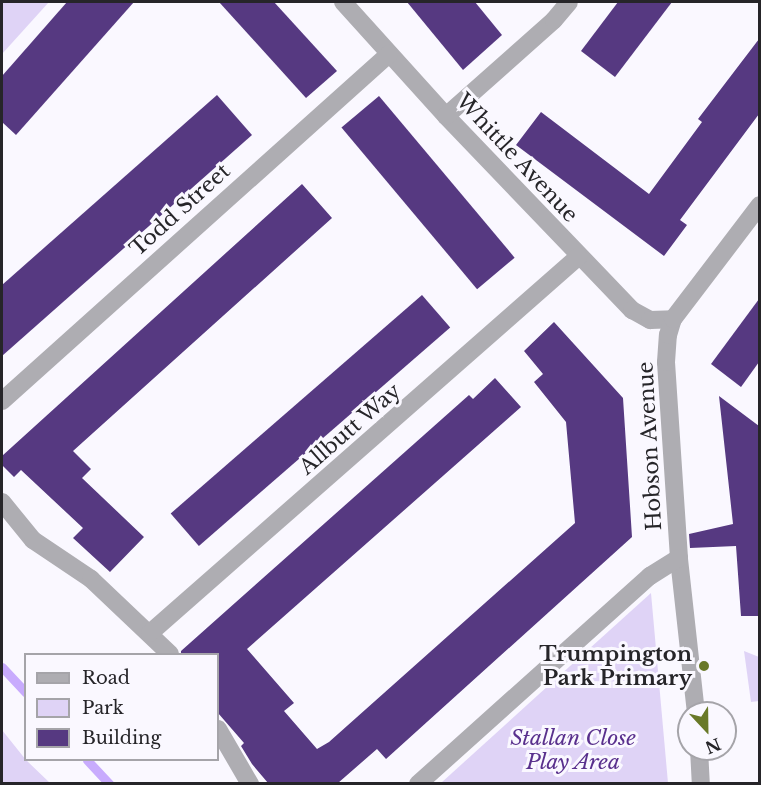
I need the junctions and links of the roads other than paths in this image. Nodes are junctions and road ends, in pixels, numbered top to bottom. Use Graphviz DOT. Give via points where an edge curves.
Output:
graph roads {
  1 [pos="343,2"];
  2 [pos="569,2"];
  3 [pos="389,54"];
  4 [pos="446,116"];
  5 [pos="759,205"];
  6 [pos="579,257"];
  7 [pos="673,319"];
  8 [pos="2,401"];
  9 [pos="2,502"];
  10 [pos="679,558"];
  11 [pos="150,633"];
  12 [pos="169,653"];
  13 [pos="695,701"];
  14 [pos="219,731"];
  15 [pos="700,761"];
  16 [pos="250,783"];
  17 [pos="418,783"];
  18 [pos="701,783"];
  1 -- 3 [label="street, Whittle Avenue"];
  2 -- 4 [label="street" via="555,20"];
  3 -- 4 [label="street, Whittle Avenue"];
  3 -- 8 [label="street, Todd Street"];
  4 -- 6 [label="street, Whittle Avenue"];
  5 -- 7 [label="street, Hobson Avenue"];
  6 -- 7 [label="street, Whittle Avenue" via="632,310 650,320"];
  6 -- 11 [label="street, Allbutt Way"];
  7 -- 10 [label="street, Hobson Avenue" via="666,362"];
  9 -- 11 [label="street" via="33,540 91,579"];
  10 -- 13 [label="street, Hobson Avenue"];
  10 -- 17 [label="street" via="650,576"];
  11 -- 12 [label="street"];
  14 -- 16 [label="street"];
  15 -- 18 [label="street"];
}
